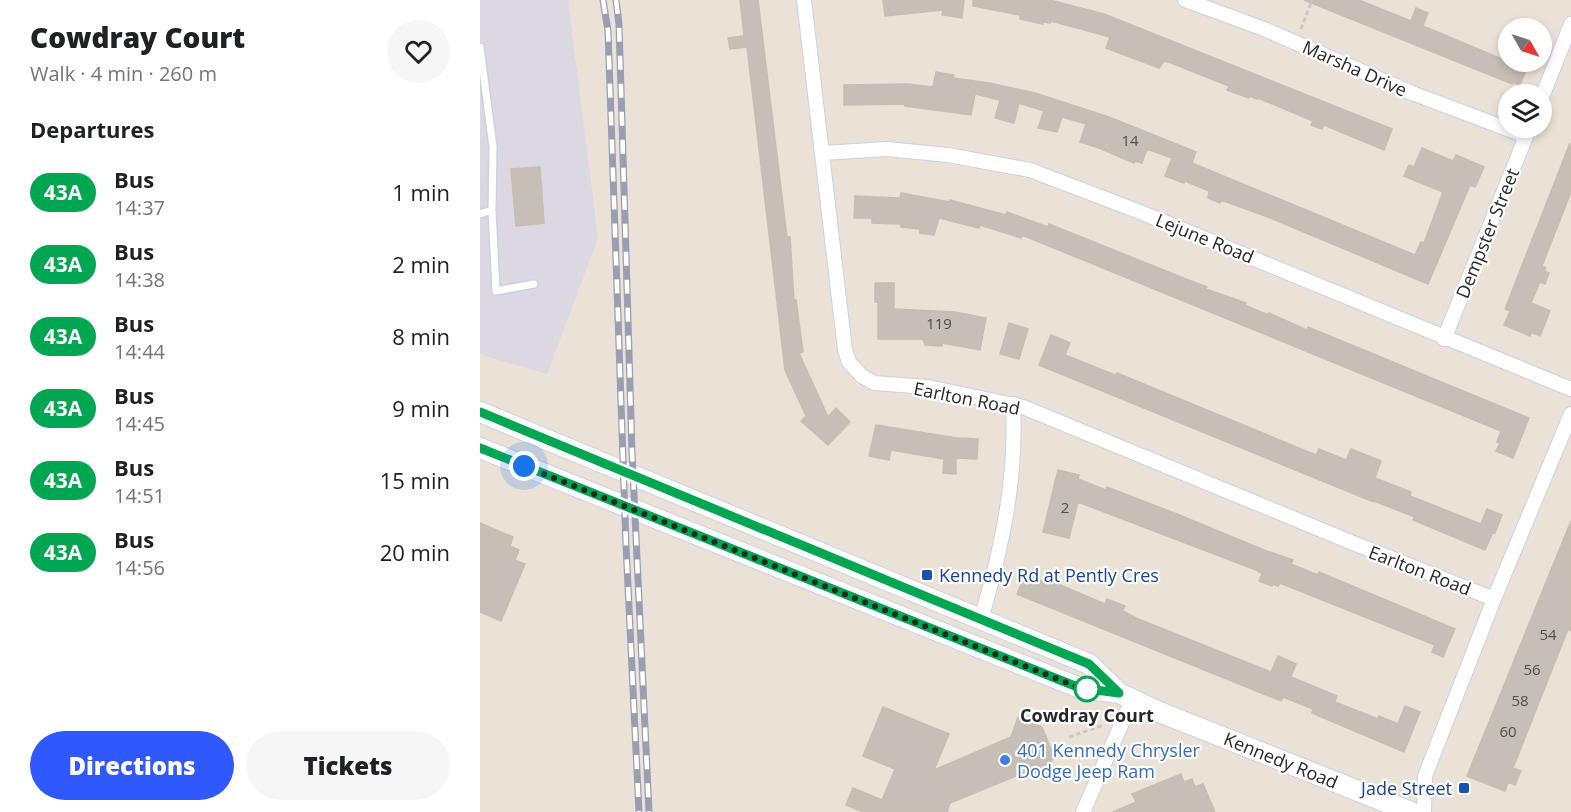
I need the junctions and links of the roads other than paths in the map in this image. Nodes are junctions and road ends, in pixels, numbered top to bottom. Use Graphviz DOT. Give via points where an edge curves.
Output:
graph roads {
  1 [pos="804,0"];
  2 [pos="1185,0"];
  3 [pos="1571,24"];
  4 [pos="480,47"];
  5 [pos="481,66"];
  6 [pos="1547,84"];
  7 [pos="1498,122"];
  8 [pos="1526,138"];
  9 [pos="823,153"];
  10 [pos="492,210"];
  11 [pos="480,214"];
  12 [pos="534,284"];
  13 [pos="1444,339"];
  14 [pos="1571,389"];
  15 [pos="1013,404"];
  16 [pos="480,412"];
  17 [pos="1571,414"];
  18 [pos="480,448"];
  19 [pos="1494,599"];
  20 [pos="981,619"];
  21 [pos="1032,655"];
  22 [pos="1125,696"];
  23 [pos="1083,812"];
  24 [pos="1411,812"];
  25 [pos="1424,812"];
  1 -- 9 [label="street, Earlton Road"];
  2 -- 7 [label="street, Marsha Drive" via="1413,93"];
  3 -- 6 [label="street"];
  4 -- 5 [label="lane"];
  5 -- 10 [label="lane" via="493,147"];
  8 -- 13 [label="street, Dempster Street"];
  9 -- 13 [label="street, Lejune Road" via="887,149 1030,170"];
  9 -- 15 [label="street, Earlton Road" via="844,350 849,362 874,383 928,387"];
  10 -- 11 [label="lane"];
  10 -- 12 [label="lane" via="496,291"];
  13 -- 14 [label="street, Lejune Road"];
  15 -- 19 [label="street, Earlton Road"];
  15 -- 20 [label="street" via="1015,442 1009,501"];
  16 -- 20 [label="main road, Kennedy Road"];
  17 -- 19 [label="street"];
  18 -- 21 [label="main road, Kennedy Road"];
  19 -- 25 [label="street" via="1425,776"];
  20 -- 21 [label="main road, Kennedy Road"];
  21 -- 22 [label="main road, Kennedy Road" via="1080,688"];
  21 -- 22 [label="main road, Kennedy Road" via="1089,664"];
  22 -- 23 [label="street"];
  22 -- 24 [label="main road, Kennedy Road"];
}
